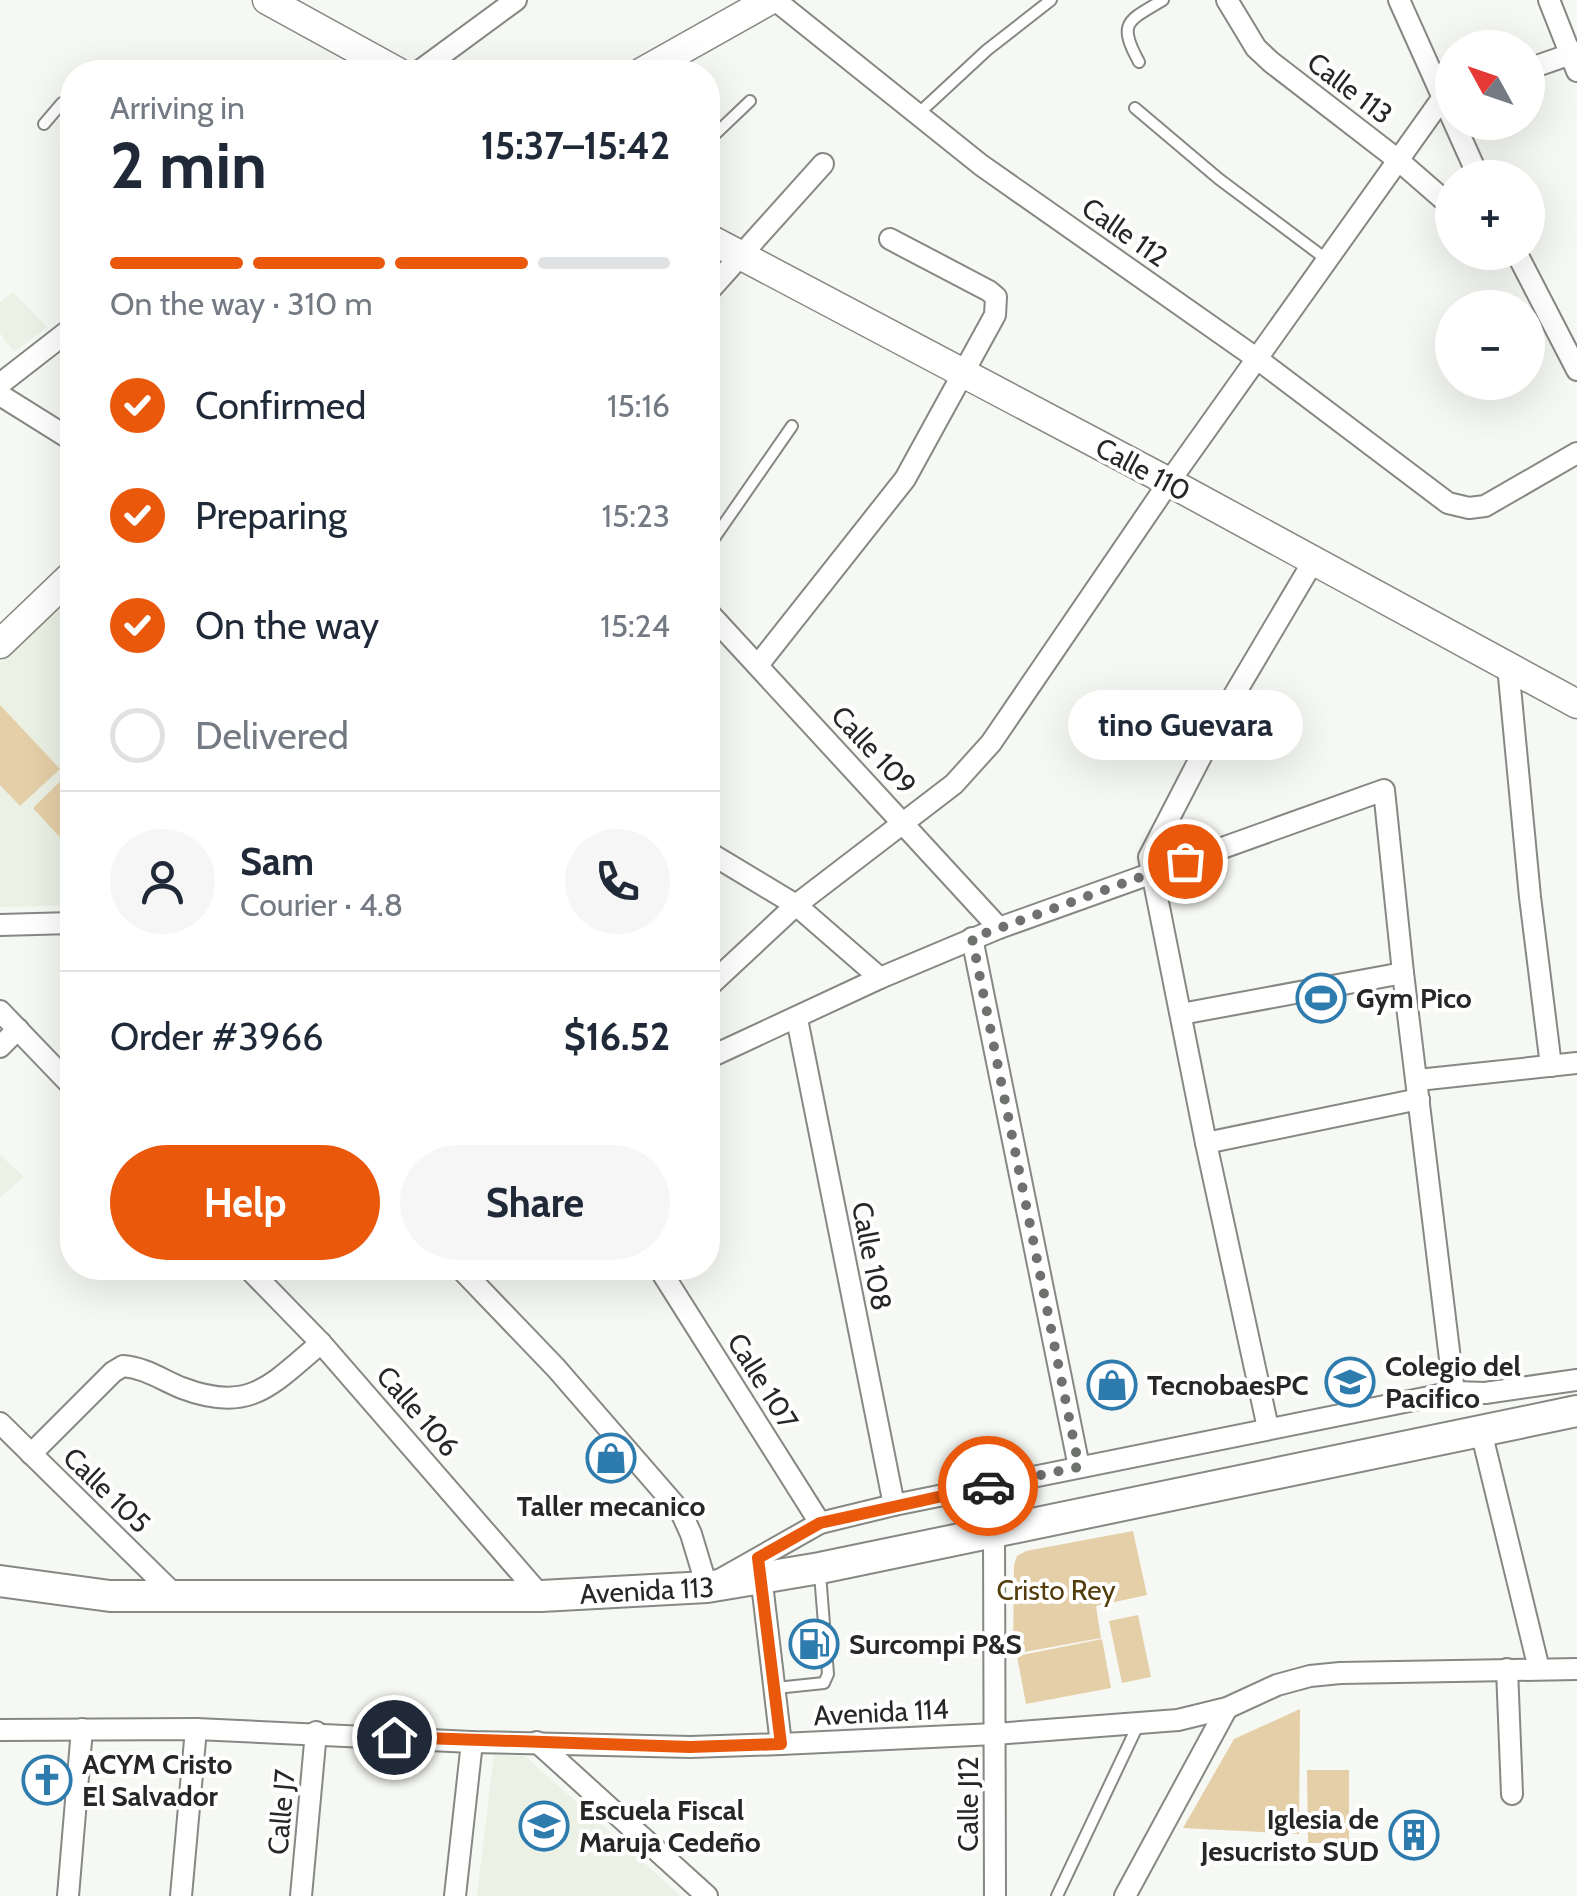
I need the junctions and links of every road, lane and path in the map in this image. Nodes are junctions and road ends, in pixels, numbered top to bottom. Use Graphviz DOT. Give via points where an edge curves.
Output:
graph roads {
  1 [pos="266,0"];
  2 [pos="516,0"];
  3 [pos="773,0"];
  4 [pos="1051,0"];
  5 [pos="1163,0"];
  6 [pos="1227,0"];
  7 [pos="1398,0"];
  8 [pos="1549,0"];
  9 [pos="1574,59"];
  10 [pos="376,60"];
  11 [pos="434,60"];
  12 [pos="664,60"];
  13 [pos="1139,62"];
  14 [pos="1545,65"];
  15 [pos="1435,74"];
  16 [pos="750,101"];
  17 [pos="60,104"];
  18 [pos="1135,108"];
  19 [pos="1435,113"];
  20 [pos="918,114"];
  21 [pos="44,124"];
  22 [pos="720,130"];
  23 [pos="1398,160"];
  24 [pos="823,164"];
  25 [pos="1435,192"];
  26 [pos="890,239"];
  27 [pos="720,245"];
  28 [pos="741,256"];
  29 [pos="1326,259"];
  30 [pos="1525,270"];
  31 [pos="720,279"];
  32 [pos="60,337"];
  33 [pos="1256,358"];
  34 [pos="1577,370"];
  35 [pos="965,375"];
  36 [pos="0,384"];
  37 [pos="0,394"];
  38 [pos="792,426"];
  39 [pos="60,432"];
  40 [pos="1577,453"];
  41 [pos="1169,482"];
  42 [pos="720,530"];
  43 [pos="1314,560"];
  44 [pos="60,586"];
  45 [pos="720,625"];
  46 [pos="0,644"];
  47 [pos="758,666"];
  48 [pos="1508,666"];
  49 [pos="1577,704"];
  50 [pos="904,824"];
  51 [pos="720,859"];
  52 [pos="1152,873"];
  53 [pos="796,905"];
  54 [pos="0,924"];
  55 [pos="60,924"];
  56 [pos="999,928"];
  57 [pos="972,938"];
  58 [pos="1403,973"];
  59 [pos="720,976"];
  60 [pos="880,978"];
  61 [pos="0,1011"];
  62 [pos="1181,1014"];
  63 [pos="796,1019"];
  64 [pos="18,1029"];
  65 [pos="0,1047"];
  66 [pos="720,1053"];
  67 [pos="1577,1063"];
  68 [pos="1551,1066"];
  69 [pos="60,1073"];
  70 [pos="1418,1090"];
  71 [pos="1206,1144"];
  72 [pos="260,1280"];
  73 [pos="472,1280"];
  74 [pos="667,1280"];
  75 [pos="321,1343"];
  76 [pos="1577,1380"];
  77 [pos="1454,1392"];
  78 [pos="1577,1411"];
  79 [pos="0,1422"];
  80 [pos="1268,1428"];
  81 [pos="1481,1432"];
  82 [pos="31,1454"];
  83 [pos="1079,1467"];
  84 [pos="894,1505"];
  85 [pos="820,1523"];
  86 [pos="994,1532"];
  87 [pos="760,1568"];
  88 [pos="820,1568"];
  89 [pos="0,1581"];
  90 [pos="707,1587"];
  91 [pos="541,1596"];
  92 [pos="177,1597"];
  93 [pos="1577,1668"];
  94 [pos="1507,1669"];
  95 [pos="1539,1669"];
  96 [pos="776,1688"];
  97 [pos="1228,1708"];
  98 [pos="1138,1724"];
  99 [pos="82,1729"];
  100 [pos="196,1729"];
  101 [pos="0,1730"];
  102 [pos="316,1732"];
  103 [pos="995,1734"];
  104 [pos="472,1742"];
  105 [pos="537,1742"];
  106 [pos="781,1744"];
  107 [pos="1512,1794"];
  108 [pos="68,1896"];
  109 [pos="181,1896"];
  110 [pos="301,1896"];
  111 [pos="455,1896"];
  112 [pos="707,1896"];
  113 [pos="996,1896"];
  114 [pos="1056,1896"];
  115 [pos="1125,1896"];
  1 -- 10 [label="street"];
  2 -- 11 [label="street"];
  3 -- 12 [label="street"];
  3 -- 20 [label="street, Calle 112"];
  4 -- 20 [label="lane"];
  5 -- 13 [label="lane" via="1126,28"];
  6 -- 23 [label="street, Calle 113" via="1256,48"];
  7 -- 15 [label="street"];
  8 -- 9 [label="street"];
  9 -- 14 [label="street"];
  16 -- 22 [label="lane"];
  17 -- 21 [label="lane"];
  18 -- 29 [label="lane"];
  19 -- 23 [label="street"];
  20 -- 33 [label="street, Calle 112"];
  23 -- 25 [label="street, Calle 113"];
  23 -- 29 [label="street"];
  24 -- 28 [label="street"];
  26 -- 35 [label="street" via="996,298 995,316"];
  27 -- 28 [label="street, Calle 110"];
  28 -- 31 [label="street"];
  28 -- 35 [label="street, Calle 110"];
  29 -- 33 [label="street"];
  30 -- 34 [label="street"];
  32 -- 36 [label="street"];
  33 -- 40 [label="street, Calle 112" via="1448,503 1485,506"];
  33 -- 41 [label="street"];
  35 -- 41 [label="street, Calle 110"];
  35 -- 47 [label="street" via="905,480"];
  37 -- 39 [label="street"];
  38 -- 42 [label="lane"];
  41 -- 43 [label="street, Calle 110"];
  41 -- 50 [label="street" via="992,743"];
  43 -- 48 [label="street, Calle 110"];
  43 -- 52 [label="street" via="1157,841 1149,857"];
  44 -- 46 [label="street"];
  45 -- 47 [label="street, Calle 109"];
  47 -- 50 [label="street, Calle 109"];
  48 -- 49 [label="street, Calle 110"];
  48 -- 68 [label="street"];
  50 -- 53 [label="street"];
  50 -- 56 [label="street, Calle 109"];
  51 -- 53 [label="street"];
  52 -- 56 [label="street"];
  52 -- 58 [label="street" via="1384,790"];
  52 -- 62 [label="street"];
  53 -- 59 [label="street"];
  53 -- 60 [label="street"];
  54 -- 55 [label="street"];
  56 -- 57 [label="street"];
  57 -- 60 [label="street"];
  57 -- 83 [label="street"];
  58 -- 62 [label="street"];
  58 -- 70 [label="street"];
  60 -- 63 [label="street"];
  61 -- 64 [label="street"];
  62 -- 71 [label="street"];
  63 -- 66 [label="street"];
  63 -- 84 [label="street, Calle 108"];
  64 -- 65 [label="street"];
  64 -- 69 [label="street"];
  67 -- 68 [label="street"];
  68 -- 70 [label="street"];
  70 -- 71 [label="street"];
  70 -- 77 [label="street"];
  71 -- 80 [label="street"];
  72 -- 75 [label="street, Calle 106"];
  73 -- 90 [label="street" via="681,1512"];
  74 -- 85 [label="street, Calle 107"];
  75 -- 82 [label="street" via="263,1390 241,1399 201,1394 123,1366"];
  75 -- 91 [label="street, Calle 106"];
  76 -- 77 [label="street"];
  77 -- 80 [label="street"];
  78 -- 81 [label="main road, Avenida 113"];
  79 -- 82 [label="street, Calle 105"];
  80 -- 83 [label="street"];
  81 -- 86 [label="main road, Avenida 113"];
  81 -- 95 [label="street"];
  82 -- 92 [label="street, Calle 105"];
  83 -- 84 [label="street"];
  84 -- 85 [label="street"];
  85 -- 87 [label="street"];
  86 -- 88 [label="main road, Avenida 113"];
  86 -- 103 [label="street, Calle J12"];
  87 -- 88 [label="main road, Avenida 113"];
  87 -- 90 [label="main road, Avenida 113"];
  87 -- 96 [label="street"];
  88 -- 96 [label="lane" via="828,1674 824,1682"];
  89 -- 92 [label="main road, Avenida 113" via="110,1596"];
  90 -- 91 [label="main road, Avenida 113"];
  91 -- 92 [label="main road, Avenida 113"];
  93 -- 95 [label="street, Avenida 114"];
  94 -- 95 [label="street, Avenida 114"];
  94 -- 97 [label="street, Avenida 114" via="1310,1676"];
  94 -- 107 [label="street"];
  96 -- 106 [label="street"];
  97 -- 98 [label="street, Avenida 114"];
  97 -- 115 [label="street"];
  98 -- 103 [label="street, Avenida 114"];
  98 -- 114 [label="lane"];
  99 -- 100 [label="street, Avenida 114"];
  99 -- 101 [label="street, Avenida 114"];
  99 -- 108 [label="street"];
  100 -- 102 [label="street, Avenida 114"];
  100 -- 109 [label="street"];
  102 -- 104 [label="street, Avenida 114"];
  102 -- 110 [label="street, Calle J7"];
  103 -- 106 [label="street, Avenida 114"];
  103 -- 113 [label="street, Calle J12"];
  104 -- 105 [label="street, Avenida 114"];
  104 -- 111 [label="street"];
  105 -- 106 [label="street, Avenida 114"];
  105 -- 112 [label="street"];
}
